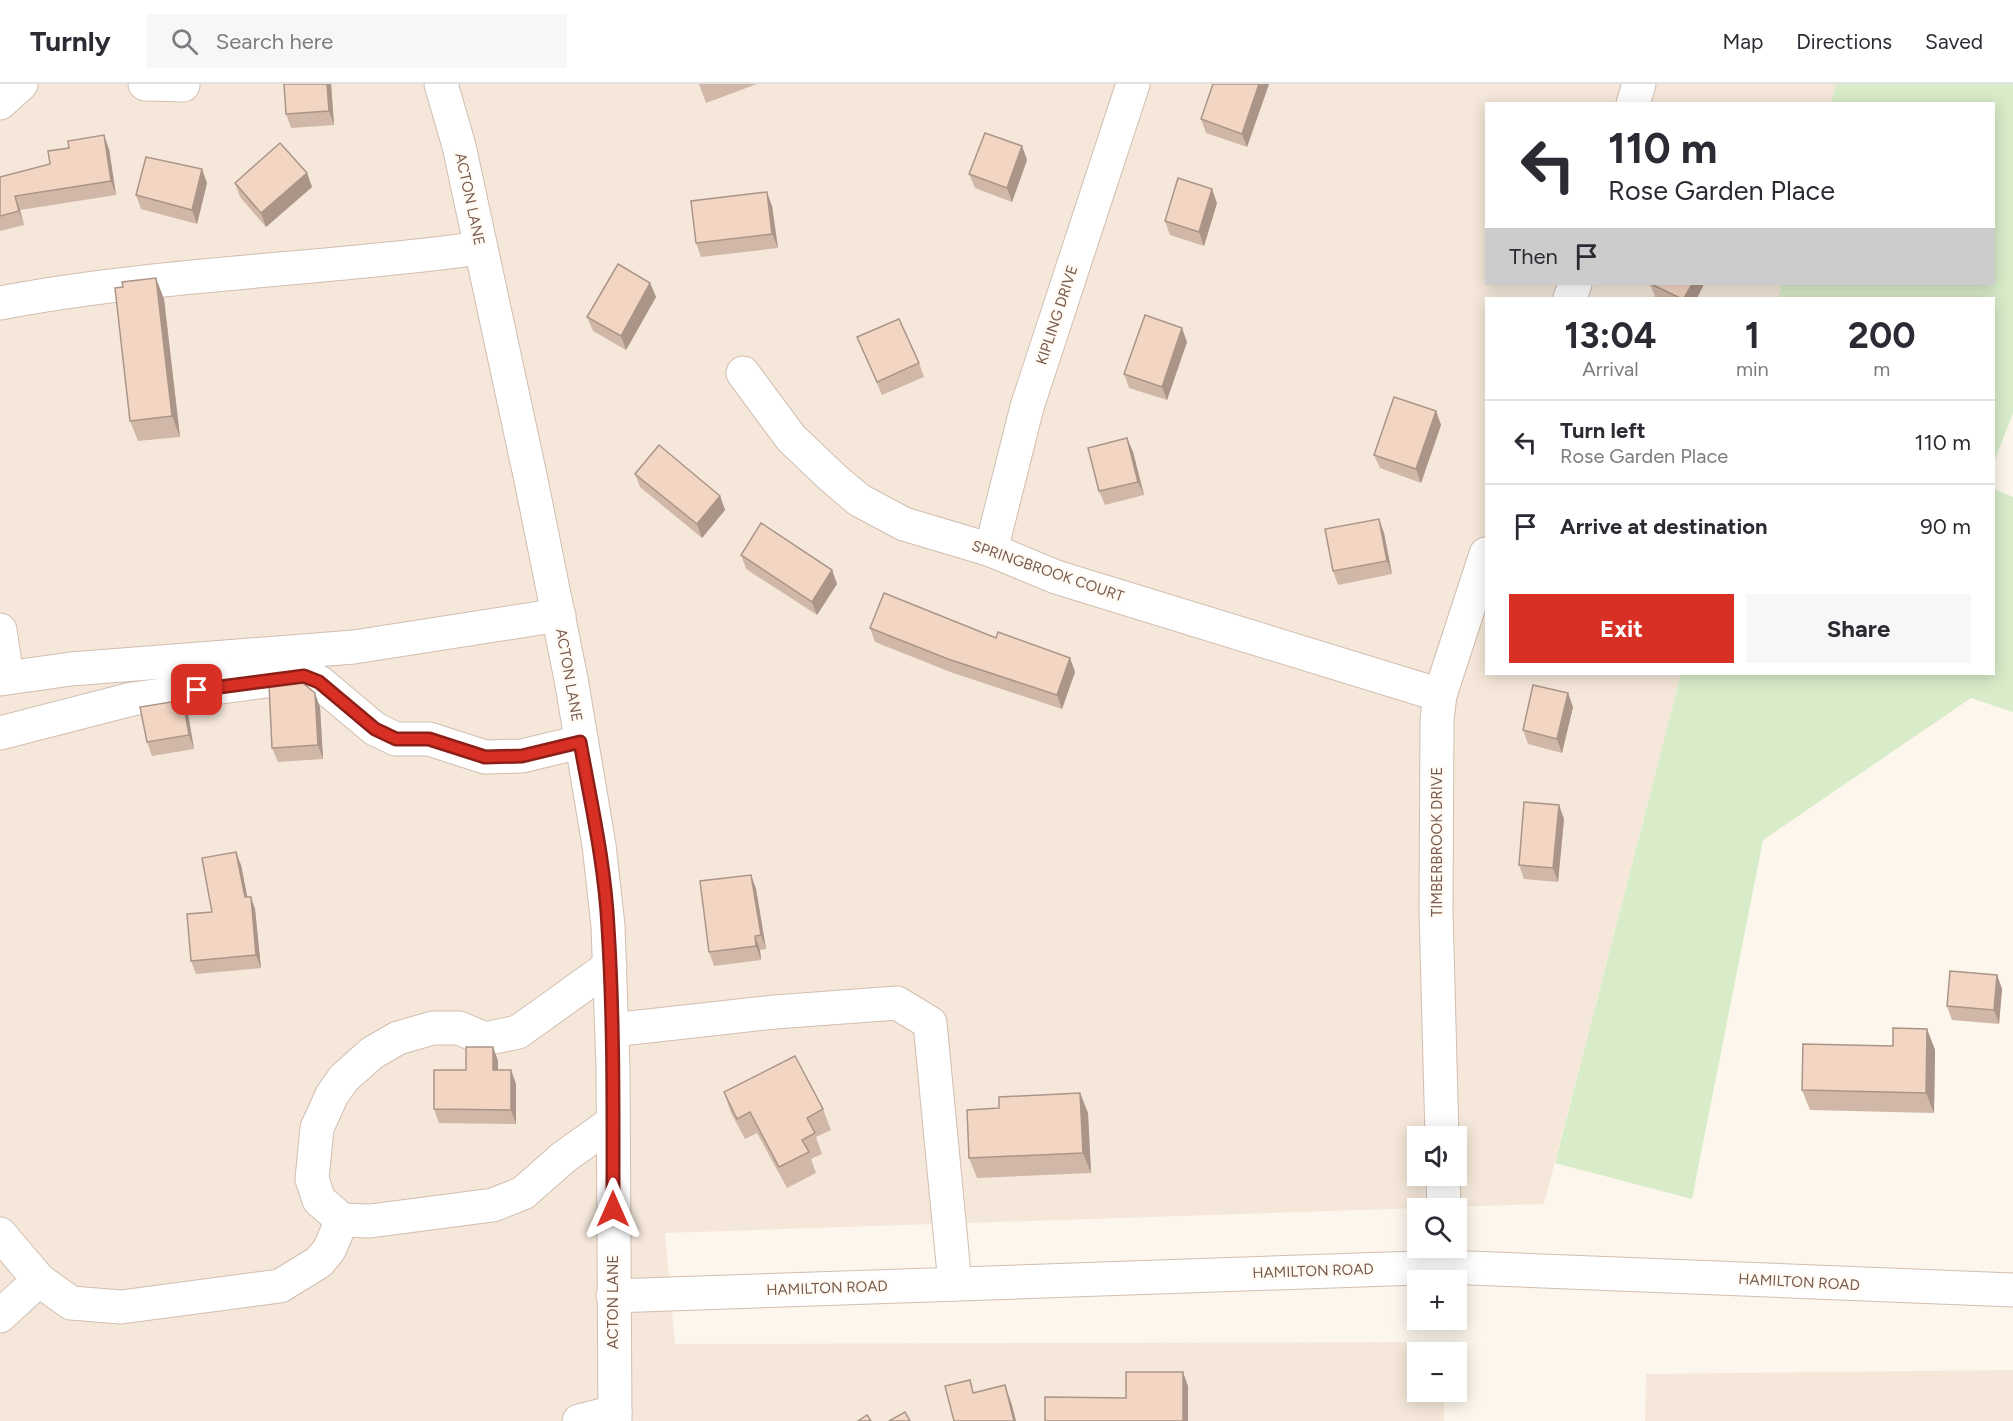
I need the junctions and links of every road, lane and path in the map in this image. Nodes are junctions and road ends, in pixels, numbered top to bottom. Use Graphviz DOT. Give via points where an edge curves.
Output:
graph roads {
  1 [pos="21,84"];
  2 [pos="145,84"];
  3 [pos="441,84"];
  4 [pos="1133,84"];
  5 [pos="1639,84"];
  6 [pos="183,85"];
  7 [pos="1634,102"];
  8 [pos="0,103"];
  9 [pos="481,248"];
  10 [pos="0,303"];
  11 [pos="743,373"];
  12 [pos="991,550"];
  13 [pos="1485,557"];
  14 [pos="558,615"];
  15 [pos="0,630"];
  16 [pos="4,679"];
  17 [pos="1440,695"];
  18 [pos="0,733"];
  19 [pos="580,742"];
  20 [pos="610,966"];
  21 [pos="612,1030"];
  22 [pos="613,1122"];
  23 [pos="1442,1126"];
  24 [pos="342,1220"];
  25 [pos="0,1234"];
  26 [pos="1427,1258"];
  27 [pos="1462,1258"];
  28 [pos="39,1280"];
  29 [pos="955,1284"];
  30 [pos="2013,1290"];
  31 [pos="613,1296"];
  32 [pos="0,1316"];
  33 [pos="615,1416"];
  34 [pos="579,1421"];
  1 -- 8 [label="street"];
  2 -- 6 [label="street"];
  3 -- 9 [label="street, ACTON LANE"];
  4 -- 12 [label="street, KIPLING DRIVE" via="1027,407"];
  5 -- 7 [label="street"];
  9 -- 10 [label="street" via="118,285"];
  9 -- 14 [label="street, ACTON LANE"];
  11 -- 12 [label="street, SPRINGBROOK COURT" via="791,438 858,500 904,524"];
  12 -- 17 [label="street, SPRINGBROOK COURT" via="1056,577"];
  13 -- 17 [label="street, TIMBERBROOK DRIVE"];
  14 -- 16 [label="street" via="354,647 71,669"];
  14 -- 19 [label="street, ACTON LANE"];
  15 -- 16 [label="street"];
  17 -- 23 [label="street, TIMBERBROOK DRIVE" via="1436,911"];
  18 -- 19 [label="street" via="132,699 304,676 319,682 375,729 396,739 429,739 485,757 522,756"];
  19 -- 20 [label="street, ACTON LANE" via="599,845"];
  20 -- 21 [label="street, ACTON LANE"];
  20 -- 24 [label="street" via="518,1032 485,1039 459,1028 433,1028 398,1038 372,1053 344,1078 317,1128 312,1179 319,1200"];
  21 -- 22 [label="street, ACTON LANE"];
  21 -- 29 [label="street" via="897,1003 930,1023"];
  22 -- 24 [label="street" via="523,1193 493,1205 370,1221"];
  22 -- 31 [label="street, ACTON LANE"];
  24 -- 28 [label="street" via="329,1250 319,1262 280,1286 121,1307 71,1303"];
  25 -- 28 [label="street"];
  26 -- 29 [label="street, HAMILTON ROAD"];
  27 -- 30 [label="street, HAMILTON ROAD"];
  28 -- 32 [label="street"];
  29 -- 31 [label="street, HAMILTON ROAD"];
  31 -- 33 [label="street, ACTON LANE"];
  33 -- 34 [label="street"];
}
